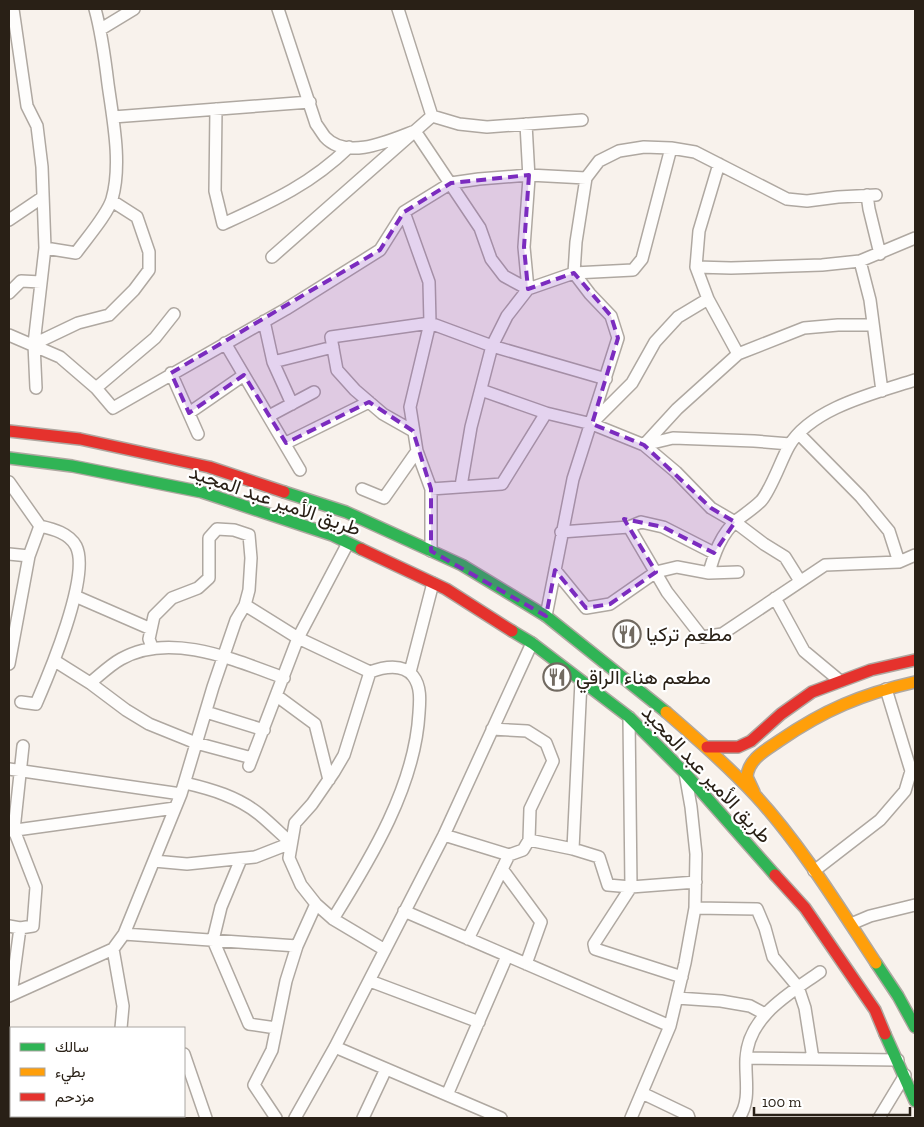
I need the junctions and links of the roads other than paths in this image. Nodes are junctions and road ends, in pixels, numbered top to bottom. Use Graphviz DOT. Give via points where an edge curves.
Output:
graph roads {
  1 [pos="13,9"];
  2 [pos="95,9"];
  3 [pos="134,9"];
  4 [pos="278,9"];
  5 [pos="398,9"];
  6 [pos="101,29"];
  7 [pos="310,102"];
  8 [pos="216,109"];
  9 [pos="432,116"];
  10 [pos="113,117"];
  11 [pos="582,120"];
  12 [pos="526,124"];
  13 [pos="415,131"];
  14 [pos="349,147"];
  15 [pos="671,148"];
  16 [pos="719,164"];
  17 [pos="529,175"];
  18 [pos="586,178"];
  19 [pos="451,183"];
  20 [pos="43,198"];
  21 [pos="112,201"];
  22 [pos="404,212"];
  23 [pos="9,220"];
  24 [pos="915,238"];
  25 [pos="45,248"];
  26 [pos="880,254"];
  27 [pos="272,257"];
  28 [pos="860,261"];
  29 [pos="696,267"];
  30 [pos="574,273"];
  31 [pos="41,282"];
  32 [pos="528,289"];
  33 [pos="9,293"];
  34 [pos="708,299"];
  35 [pos="174,314"];
  36 [pos="264,320"];
  37 [pos="430,323"];
  38 [pos="873,325"];
  39 [pos="9,335"];
  40 [pos="225,342"];
  41 [pos="34,344"];
  42 [pos="492,346"];
  43 [pos="333,347"];
  44 [pos="738,354"];
  45 [pos="273,362"];
  46 [pos="171,373"];
  47 [pos="244,375"];
  48 [pos="606,379"];
  49 [pos="915,380"];
  50 [pos="36,388"];
  51 [pos="96,388"];
  52 [pos="481,390"];
  53 [pos="882,390"];
  54 [pos="314,392"];
  55 [pos="369,402"];
  56 [pos="292,404"];
  57 [pos="188,413"];
  58 [pos="546,413"];
  59 [pos="269,416"];
  60 [pos="592,424"];
  61 [pos="413,430"];
  62 [pos="9,431"];
  63 [pos="198,434"];
  64 [pos="799,434"];
  65 [pos="286,443"];
  66 [pos="790,444"];
  67 [pos="644,445"];
  68 [pos="417,451"];
  69 [pos="9,458"];
  70 [pos="300,470"];
  71 [pos="9,482"];
  72 [pos="461,486"];
  73 [pos="362,489"];
  74 [pos="431,489"];
  75 [pos="736,522"];
  76 [pos="40,526"];
  77 [pos="629,527"];
  78 [pos="562,532"];
  79 [pos="348,543"];
  80 [pos="431,551"];
  81 [pos="714,553"];
  82 [pos="9,554"];
  83 [pos="915,555"];
  84 [pos="29,556"];
  85 [pos="899,562"];
  86 [pos="555,570"];
  87 [pos="656,572"];
  88 [pos="738,572"];
  89 [pos="708,573"];
  90 [pos="800,581"];
  91 [pos="433,583"];
  92 [pos="75,596"];
  93 [pos="775,598"];
  94 [pos="245,606"];
  95 [pos="546,616"];
  96 [pos="151,629"];
  97 [pos="298,638"];
  98 [pos="532,643"];
  99 [pos="152,648"];
  100 [pos="224,656"];
  101 [pos="915,660"];
  102 [pos="55,661"];
  103 [pos="9,664"];
  104 [pos="370,672"];
  105 [pos="410,672"];
  106 [pos="284,678"];
  107 [pos="581,681"];
  108 [pos="840,681"];
  109 [pos="915,682"];
  110 [pos="90,683"];
  111 [pos="886,689"];
  112 [pos="277,696"];
  113 [pos="22,702"];
  114 [pos="206,712"];
  115 [pos="629,717"];
  116 [pos="492,729"];
  117 [pos="264,730"];
  118 [pos="196,743"];
  119 [pos="23,746"];
  120 [pos="707,747"];
  121 [pos="9,769"];
  122 [pos="21,770"];
  123 [pos="685,773"];
  124 [pos="329,780"];
  125 [pos="185,783"];
  126 [pos="180,794"];
  127 [pos="756,796"];
  128 [pos="175,808"];
  129 [pos="12,831"];
  130 [pos="444,835"];
  131 [pos="529,840"];
  132 [pos="291,843"];
  133 [pos="573,849"];
  134 [pos="509,855"];
  135 [pos="241,859"];
  136 [pos="154,861"];
  137 [pos="502,869"];
  138 [pos="814,871"];
  139 [pos="696,882"];
  140 [pos="631,887"];
  141 [pos="316,904"];
  142 [pos="915,905"];
  143 [pos="695,908"];
  144 [pos="404,911"];
  145 [pos="333,919"];
  146 [pos="851,924"];
  147 [pos="14,927"];
  148 [pos="124,934"];
  149 [pos="468,939"];
  150 [pos="213,940"];
  151 [pos="297,946"];
  152 [pos="113,948"];
  153 [pos="385,950"];
  154 [pos="508,956"];
  155 [pos="526,964"];
  156 [pos="820,972"];
  157 [pos="11,974"];
  158 [pos="682,977"];
  159 [pos="370,981"];
  160 [pos="798,987"];
  161 [pos="10,995"];
  162 [pos="677,998"];
  163 [pos="765,1014"];
  164 [pos="479,1022"];
  165 [pos="670,1026"];
  166 [pos="122,1027"];
  167 [pos="915,1027"];
  168 [pos="276,1028"];
  169 [pos="336,1047"];
  170 [pos="185,1057"];
  171 [pos="746,1058"];
  172 [pos="814,1059"];
  173 [pos="898,1060"];
  174 [pos="386,1068"];
  175 [pos="905,1075"];
  176 [pos="642,1093"];
  177 [pos="447,1095"];
  178 [pos="915,1101"];
  179 [pos="206,1118"];
  180 [pos="276,1118"];
  181 [pos="295,1118"];
  182 [pos="364,1118"];
  183 [pos="502,1118"];
  184 [pos="631,1118"];
  185 [pos="689,1118"];
  186 [pos="739,1118"];
  187 [pos="879,1118"];
  1 -- 20 [label="street" via="27,106 37,126"];
  2 -- 6 [label="street"];
  3 -- 6 [label="street"];
  4 -- 7 [label="street"];
  5 -- 9 [label="street"];
  6 -- 10 [label="street"];
  7 -- 8 [label="street"];
  7 -- 14 [label="street" via="316,124 326,138 339,146"];
  8 -- 10 [label="street"];
  8 -- 14 [label="street" via="215,192 223,224 284,196 315,177"];
  9 -- 12 [label="street" via="459,124 487,127"];
  9 -- 13 [label="street"];
  10 -- 21 [label="street" via="116,149"];
  11 -- 12 [label="street"];
  12 -- 17 [label="street"];
  13 -- 14 [label="street" via="381,144"];
  13 -- 19 [label="street"];
  13 -- 27 [label="street"];
  15 -- 16 [label="street" via="695,152"];
  15 -- 18 [label="street" via="644,147 619,151 599,161"];
  15 -- 30 [label="street" via="642,259 633,270"];
  16 -- 26 [label="street" via="787,199 807,201 872,195 869,209"];
  16 -- 29 [label="street" via="699,231"];
  17 -- 18 [label="street"];
  17 -- 19 [label="street"];
  17 -- 32 [label="street" via="524,247"];
  18 -- 30 [label="street"];
  19 -- 22 [label="street"];
  19 -- 32 [label="street" via="480,228 492,259 504,276"];
  20 -- 23 [label="street"];
  20 -- 25 [label="street"];
  21 -- 25 [label="street" via="76,253"];
  21 -- 41 [label="street" via="137,217 149,252 149,270 110,315 78,323"];
  22 -- 36 [label="street" via="380,250"];
  22 -- 37 [label="street" via="429,282"];
  24 -- 26 [label="street"];
  25 -- 31 [label="street"];
  26 -- 28 [label="street"];
  28 -- 29 [label="street" via="822,265"];
  28 -- 38 [label="street"];
  29 -- 34 [label="street"];
  30 -- 32 [label="street"];
  30 -- 48 [label="street" via="611,316 618,338"];
  31 -- 33 [label="street" via="21,281"];
  31 -- 41 [label="street"];
  32 -- 42 [label="street" via="507,316"];
  34 -- 44 [label="street"];
  34 -- 60 [label="street" via="678,317 655,342 632,383"];
  35 -- 51 [label="street" via="155,338"];
  36 -- 40 [label="street"];
  36 -- 45 [label="street"];
  37 -- 42 [label="street"];
  37 -- 43 [label="street" via="331,337"];
  37 -- 61 [label="street" via="410,407"];
  38 -- 44 [label="street" via="804,328"];
  38 -- 53 [label="street"];
  39 -- 41 [label="street"];
  40 -- 46 [label="street"];
  40 -- 47 [label="street"];
  41 -- 50 [label="street"];
  41 -- 51 [label="street" via="60,357"];
  42 -- 48 [label="street"];
  42 -- 52 [label="street"];
  43 -- 45 [label="street"];
  43 -- 55 [label="street" via="337,370"];
  44 -- 67 [label="street" via="677,409"];
  45 -- 56 [label="street"];
  46 -- 51 [label="street" via="113,408"];
  46 -- 57 [label="street"];
  47 -- 57 [label="street"];
  47 -- 59 [label="street"];
  48 -- 60 [label="street"];
  49 -- 53 [label="street"];
  52 -- 58 [label="street"];
  52 -- 72 [label="street"];
  53 -- 64 [label="street" via="814,419"];
  54 -- 56 [label="street"];
  55 -- 61 [label="street" via="383,414"];
  55 -- 65 [label="street"];
  56 -- 59 [label="street"];
  57 -- 63 [label="street"];
  58 -- 60 [label="street"];
  58 -- 72 [label="street" via="502,484"];
  59 -- 65 [label="street"];
  60 -- 67 [label="street"];
  60 -- 78 [label="street" via="573,480"];
  61 -- 68 [label="street"];
  62 -- 80 [label="main road, طريق الأمير عبد المجيد" via="80,439 209,468 346,512"];
  64 -- 66 [label="street"];
  64 -- 85 [label="street" via="861,497 889,531"];
  65 -- 70 [label="street"];
  66 -- 67 [label="street" via="672,438"];
  66 -- 75 [label="street" via="762,500"];
  67 -- 75 [label="street" via="711,508"];
  68 -- 73 [label="street" via="384,498"];
  68 -- 74 [label="street"];
  69 -- 79 [label="main road, طريق الأمير عبد المجيد" via="72,466 202,492"];
  71 -- 76 [label="street"];
  72 -- 74 [label="street"];
  74 -- 80 [label="street"];
  75 -- 81 [label="street"];
  75 -- 90 [label="street" via="785,556"];
  76 -- 84 [label="street"];
  76 -- 92 [label="street" via="58,530 76,545 79,560"];
  77 -- 78 [label="street"];
  77 -- 81 [label="street" via="641,522 663,527"];
  77 -- 87 [label="street"];
  78 -- 86 [label="street"];
  79 -- 91 [label="main road, طريق الأمير عبد المجيد"];
  79 -- 97 [label="street"];
  80 -- 95 [label="main road, طريق الأمير عبد المجيد" via="462,565"];
  81 -- 89 [label="street"];
  82 -- 84 [label="street"];
  83 -- 85 [label="street"];
  84 -- 103 [label="street"];
  85 -- 90 [label="street" via="825,565"];
  86 -- 87 [label="street" via="586,608 610,604"];
  86 -- 95 [label="street"];
  87 -- 89 [label="street" via="677,567"];
  87 -- 93 [label="street" via="667,592 702,637 722,634"];
  88 -- 89 [label="street"];
  90 -- 93 [label="street"];
  91 -- 98 [label="main road, طريق الأمير عبد المجيد"];
  91 -- 105 [label="street"];
  92 -- 96 [label="street"];
  92 -- 102 [label="street"];
  93 -- 108 [label="street" via="804,651"];
  94 -- 96 [label="street" via="251,558 249,535 217,529 209,538 209,578 198,588 172,598 154,616"];
  94 -- 97 [label="street"];
  94 -- 100 [label="street" via="236,620"];
  95 -- 120 [label="main road, طريق الأمير عبد المجيد"];
  96 -- 99 [label="street"];
  97 -- 104 [label="street"];
  97 -- 106 [label="street"];
  98 -- 107 [label="main road, طريق الأمير عبد المجيد"];
  98 -- 116 [label="street"];
  99 -- 100 [label="street" via="190,648"];
  99 -- 110 [label="street" via="121,658"];
  100 -- 106 [label="street"];
  100 -- 114 [label="street"];
  101 -- 108 [label="main road"];
  102 -- 110 [label="street"];
  102 -- 113 [label="street" via="36,704"];
  104 -- 105 [label="street" via="395,667"];
  104 -- 124 [label="street" via="344,755"];
  105 -- 145 [label="street" via="417,681 420,699 418,731 401,792 363,870"];
  106 -- 112 [label="street"];
  107 -- 115 [label="main road, طريق الأمير عبد المجيد"];
  107 -- 133 [label="street"];
  108 -- 120 [label="main road" via="812,692 751,741 738,746"];
  109 -- 111 [label="main road"];
  110 -- 118 [label="street" via="150,724"];
  111 -- 127 [label="main road" via="835,707 764,752 751,764 747,774"];
  111 -- 138 [label="street" via="911,771 905,791 880,820"];
  112 -- 117 [label="street"];
  112 -- 124 [label="street" via="315,724"];
  114 -- 117 [label="street"];
  114 -- 118 [label="street"];
  115 -- 123 [label="main road, طريق الأمير عبد المجيد"];
  115 -- 140 [label="street"];
  116 -- 130 [label="street"];
  116 -- 131 [label="street" via="527,731 546,744 553,761 530,809"];
  117 -- 118 [label="street" via="250,762"];
  118 -- 125 [label="street"];
  119 -- 122 [label="street"];
  120 -- 127 [label="main road, طريق الأمير عبد المجيد"];
  121 -- 122 [label="street"];
  122 -- 126 [label="street"];
  122 -- 129 [label="street"];
  123 -- 139 [label="street" via="696,854"];
  123 -- 173 [label="main road, طريق الأمير عبد المجيد" via="805,908 875,1010"];
  124 -- 132 [label="street" via="295,823"];
  125 -- 126 [label="street"];
  125 -- 132 [label="street" via="231,797 258,813"];
  126 -- 128 [label="street"];
  127 -- 138 [label="main road, طريق الأمير عبد المجيد"];
  128 -- 129 [label="street"];
  128 -- 136 [label="street"];
  129 -- 147 [label="street" via="36,887 33,926"];
  130 -- 134 [label="street"];
  130 -- 144 [label="street"];
  131 -- 133 [label="street"];
  131 -- 134 [label="street" via="523,850"];
  132 -- 135 [label="street" via="255,858"];
  132 -- 141 [label="street" via="289,858 301,885"];
  133 -- 140 [label="street" via="599,857 608,885"];
  134 -- 137 [label="street"];
  135 -- 136 [label="street" via="187,864"];
  135 -- 150 [label="street"];
  136 -- 148 [label="street"];
  137 -- 149 [label="street"];
  137 -- 155 [label="street" via="541,922"];
  138 -- 146 [label="main road, طريق الأمير عبد المجيد"];
  139 -- 140 [label="street"];
  139 -- 143 [label="street"];
  140 -- 158 [label="street" via="594,944 595,949"];
  141 -- 145 [label="street"];
  141 -- 151 [label="street"];
  142 -- 146 [label="street"];
  143 -- 158 [label="street"];
  143 -- 160 [label="street" via="757,909 773,957"];
  144 -- 149 [label="street"];
  144 -- 153 [label="street"];
  145 -- 153 [label="street"];
  146 -- 167 [label="main road, طريق الأمير عبد المجيد"];
  147 -- 157 [label="street"];
  148 -- 150 [label="street"];
  148 -- 152 [label="street"];
  149 -- 154 [label="street"];
  150 -- 151 [label="street"];
  150 -- 168 [label="street" via="249,1024"];
  151 -- 168 [label="street"];
  152 -- 161 [label="street"];
  152 -- 166 [label="street" via="123,1006"];
  153 -- 159 [label="street"];
  154 -- 155 [label="street"];
  154 -- 164 [label="street"];
  155 -- 165 [label="street"];
  156 -- 160 [label="street"];
  157 -- 161 [label="street"];
  158 -- 162 [label="street"];
  159 -- 164 [label="street"];
  159 -- 169 [label="street"];
  160 -- 163 [label="street"];
  160 -- 172 [label="street"];
  162 -- 163 [label="street" via="750,1006"];
  162 -- 165 [label="street"];
  163 -- 171 [label="street" via="750,1036"];
  164 -- 177 [label="street"];
  165 -- 176 [label="street"];
  168 -- 180 [label="street" via="272,1050 254,1085"];
  169 -- 174 [label="street"];
  169 -- 181 [label="street"];
  170 -- 179 [label="street"];
  171 -- 172 [label="street"];
  171 -- 186 [label="street" via="748,1089"];
  172 -- 173 [label="street"];
  173 -- 175 [label="main road, طريق الأمير عبد المجيد"];
  174 -- 177 [label="street"];
  174 -- 182 [label="street"];
  175 -- 178 [label="main road, طريق الأمير عبد المجيد"];
  175 -- 187 [label="street"];
  176 -- 184 [label="street"];
  176 -- 185 [label="street"];
  177 -- 183 [label="street"];
}
